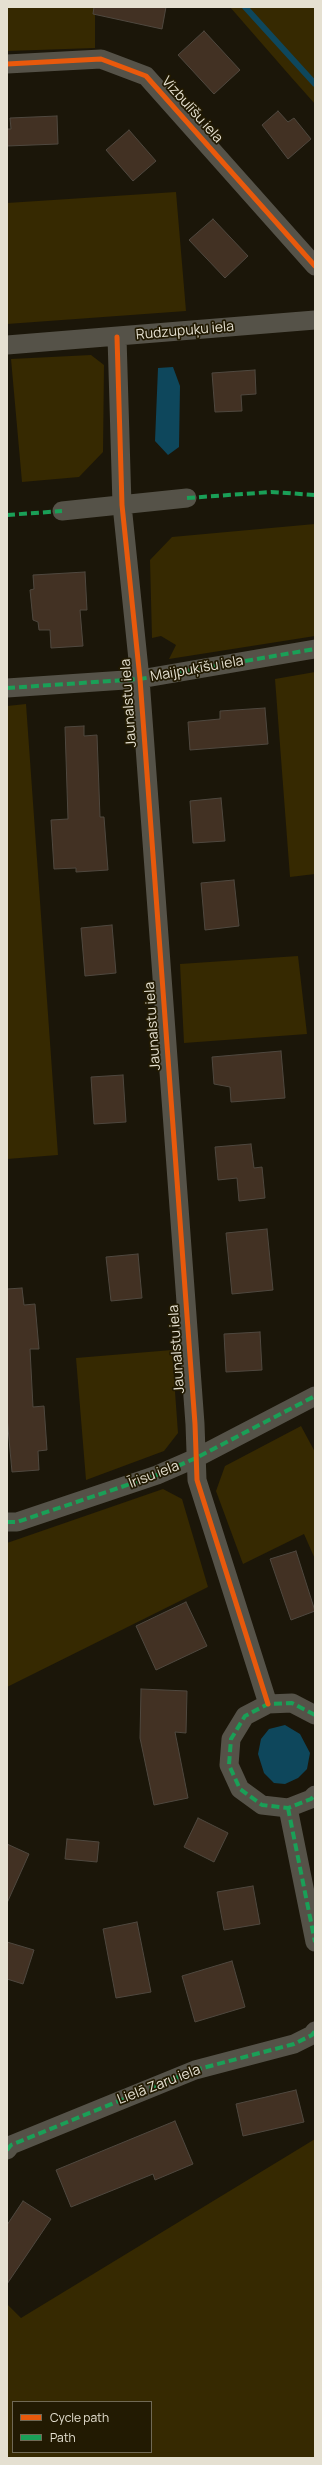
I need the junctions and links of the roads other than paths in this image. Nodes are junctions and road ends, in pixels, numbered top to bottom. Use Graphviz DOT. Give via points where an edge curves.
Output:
graph roads {
  1 [pos="7,64"];
  2 [pos="315,266"];
  3 [pos="315,320"];
  4 [pos="117,337"];
  5 [pos="7,345"];
  6 [pos="187,498"];
  7 [pos="122,505"];
  8 [pos="62,511"];
  9 [pos="315,649"];
  10 [pos="140,679"];
  11 [pos="7,688"];
  12 [pos="315,1396"];
  13 [pos="196,1458"];
  14 [pos="7,1522"];
  15 [pos="268,1704"];
  16 [pos="315,1714"];
  17 [pos="315,1795"];
  18 [pos="288,1808"];
  19 [pos="315,1942"];
  20 [pos="315,2031"];
  21 [pos="7,2150"];
  1 -- 2 [label="street, Vizbulīšu iela" via="101,59 146,76"];
  3 -- 4 [label="street, Rudzupuķu iela"];
  4 -- 5 [label="street, Rudzupuķu iela"];
  4 -- 7 [label="street, Jaunalstu iela"];
  6 -- 7 [label="street"];
  7 -- 8 [label="street"];
  7 -- 10 [label="street, Jaunalstu iela"];
  9 -- 10 [label="street, Maijpuķīšu iela"];
  10 -- 11 [label="street, Maijpuķīšu iela"];
  10 -- 13 [label="street, Jaunalstu iela"];
  12 -- 13 [label="street, Īrisu iela"];
  13 -- 14 [label="street, Īrisu iela" via="17,1522"];
  13 -- 15 [label="street, Jaunalstu iela" via="197,1480"];
  15 -- 16 [label="street" via="292,1703"];
  15 -- 18 [label="street" via="245,1716 231,1739 229,1765 240,1789 256,1801 262,1805"];
  17 -- 18 [label="street"];
  18 -- 19 [label="street"];
  20 -- 21 [label="street, Lielā Zaru iela" via="294,2044 195,2070 11,2145"];
}
